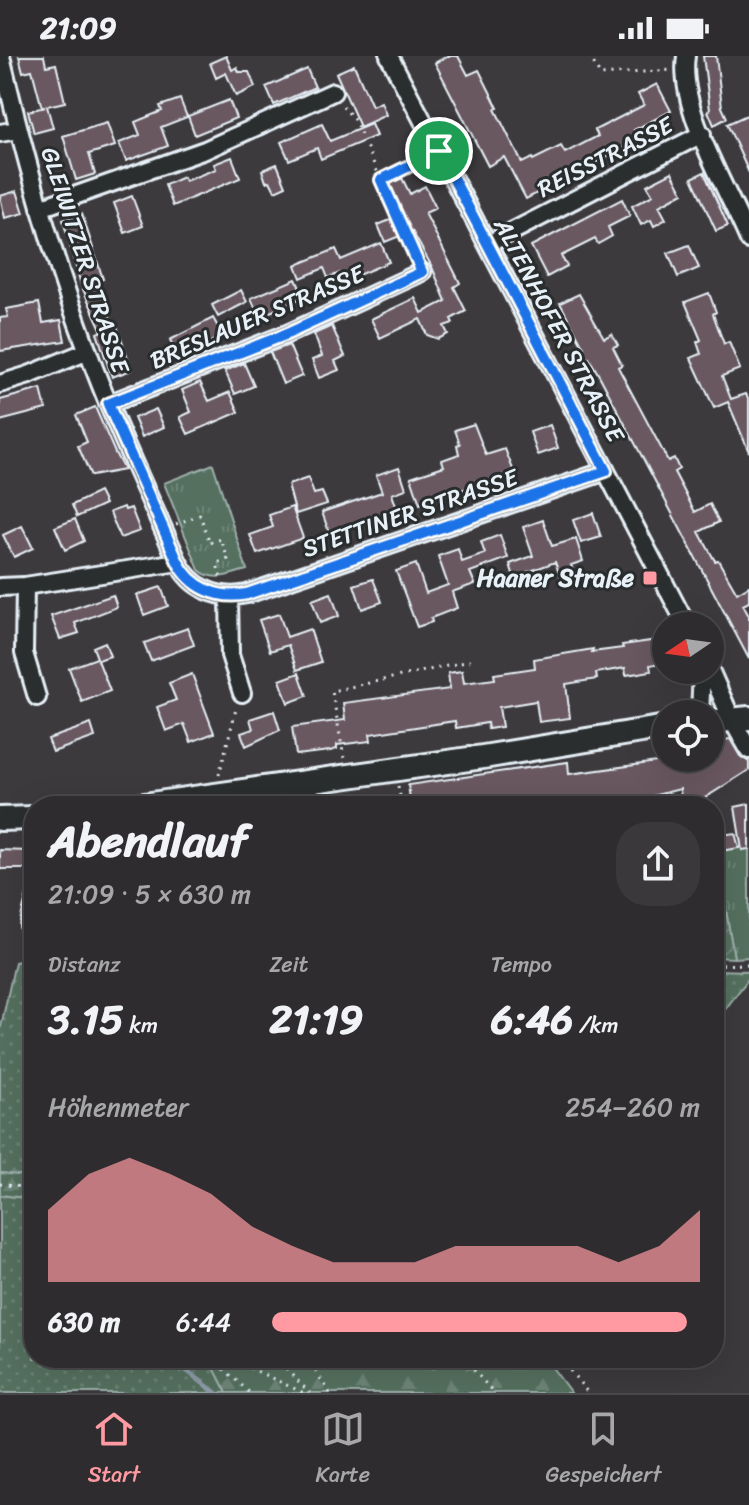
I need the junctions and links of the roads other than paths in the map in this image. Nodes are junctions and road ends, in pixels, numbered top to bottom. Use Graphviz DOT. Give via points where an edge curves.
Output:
graph roads {
  1 [pos="1,56"];
  2 [pos="389,56"];
  3 [pos="685,63"];
  4 [pos="333,92"];
  5 [pos="18,130"];
  6 [pos="0,133"];
  7 [pos="702,134"];
  8 [pos="40,208"];
  9 [pos="747,231"];
  10 [pos="488,244"];
  11 [pos="422,272"];
  12 [pos="88,351"];
  13 [pos="0,384"];
  14 [pos="108,404"];
  15 [pos="606,471"];
  16 [pos="178,562"];
  17 [pos="25,586"];
  18 [pos="0,587"];
  19 [pos="226,596"];
  20 [pos="680,612"];
  21 [pos="716,684"];
  22 [pos="242,693"];
  23 [pos="37,697"];
  24 [pos="730,720"];
  25 [pos="652,729"];
  26 [pos="749,750"];
  27 [pos="211,796"];
  28 [pos="24,818"];
  29 [pos="0,819"];
  1 -- 5 [label="street, GLEIWITZER STRASSE"];
  2 -- 10 [label="street, ALTENHOFER STRASSE"];
  3 -- 7 [label="street" via="686,89"];
  4 -- 8 [label="street" via="205,150"];
  5 -- 6 [label="street"];
  5 -- 8 [label="street, GLEIWITZER STRASSE"];
  7 -- 9 [label="street"];
  7 -- 10 [label="street, REISSTRASSE"];
  8 -- 12 [label="street, GLEIWITZER STRASSE"];
  10 -- 15 [label="street, ALTENHOFER STRASSE"];
  11 -- 14 [label="street, BRESLAUER STRASSE" via="287,334"];
  12 -- 13 [label="street"];
  12 -- 14 [label="street, GLEIWITZER STRASSE"];
  14 -- 16 [label="street, GLEIWITZER STRASSE"];
  15 -- 19 [label="street, STETTINER STRASSE" via="247,594"];
  15 -- 20 [label="street, ALTENHOFER STRASSE"];
  16 -- 17 [label="street"];
  16 -- 19 [label="street" via="198,586"];
  17 -- 18 [label="street"];
  17 -- 23 [label="street" via="24,653"];
  19 -- 22 [label="street" via="230,655"];
  21 -- 24 [label="street"];
  24 -- 26 [label="street"];
  25 -- 27 [label="main road"];
  28 -- 29 [label="main road"];
}
